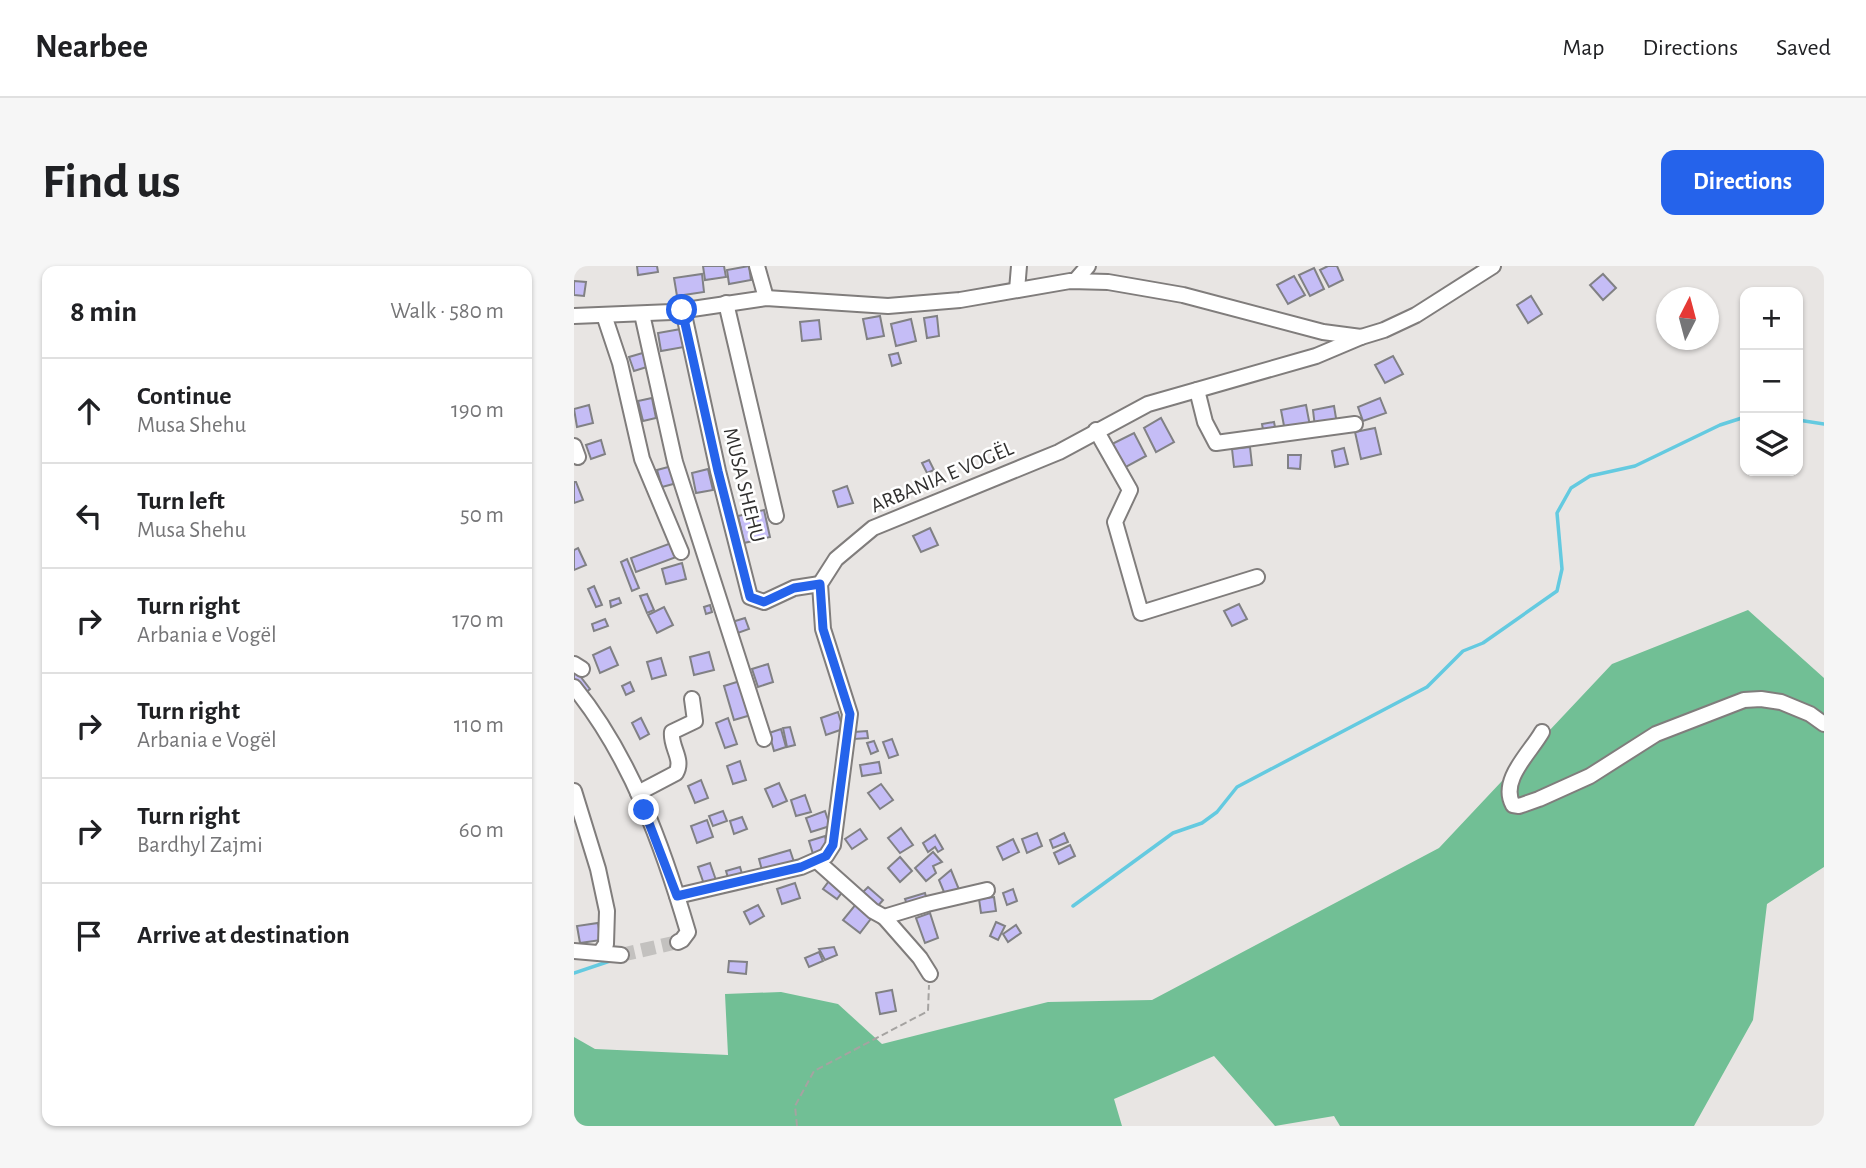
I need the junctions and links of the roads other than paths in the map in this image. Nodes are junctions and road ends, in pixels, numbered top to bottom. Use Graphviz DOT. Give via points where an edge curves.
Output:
graph roads {
  1 [pos="757,266"];
  2 [pos="1019,266"];
  3 [pos="1088,266"];
  4 [pos="1493,266"];
  5 [pos="1075,281"];
  6 [pos="1017,290"];
  7 [pos="766,298"];
  8 [pos="726,303"];
  9 [pos="682,310"];
  10 [pos="642,314"];
  11 [pos="604,315"];
  12 [pos="574,316"];
  13 [pos="1361,337"];
  14 [pos="1197,390"];
  15 [pos="1355,424"];
  16 [pos="1096,430"];
  17 [pos="776,516"];
  18 [pos="681,552"];
  19 [pos="1257,577"];
  20 [pos="820,584"];
  21 [pos="574,687"];
  22 [pos="692,699"];
  23 [pos="1824,724"];
  24 [pos="1542,732"];
  25 [pos="764,739"];
  26 [pos="574,791"];
  27 [pos="638,793"];
  28 [pos="817,862"];
  29 [pos="987,890"];
  30 [pos="677,896"];
  31 [pos="884,917"];
  32 [pos="678,942"];
  33 [pos="574,951"];
  34 [pos="600,953"];
  35 [pos="621,955"];
  36 [pos="930,974"];
  1 -- 7 [label="street"];
  2 -- 6 [label="street"];
  3 -- 5 [label="street"];
  4 -- 13 [label="street, ARBANIA E VOGËL" via="1416,315"];
  5 -- 6 [label="street"];
  5 -- 13 [label="street" via="1182,295 1323,332"];
  6 -- 7 [label="street" via="888,306"];
  7 -- 8 [label="street"];
  8 -- 9 [label="street"];
  8 -- 17 [label="street"];
  9 -- 10 [label="street"];
  9 -- 20 [label="street, MUSA SHEHU" via="750,597 764,602 794,588"];
  10 -- 11 [label="street"];
  10 -- 25 [label="street" via="675,462"];
  11 -- 12 [label="street"];
  11 -- 18 [label="street" via="642,459"];
  13 -- 14 [label="street, ARBANIA E VOGËL" via="1316,356"];
  14 -- 15 [label="street" via="1216,443"];
  14 -- 16 [label="street, ARBANIA E VOGËL" via="1148,404"];
  16 -- 19 [label="street" via="1130,490 1115,522 1141,613"];
  16 -- 20 [label="street, ARBANIA E VOGËL" via="1059,452 873,528 836,559"];
  20 -- 28 [label="street" via="823,629 850,714 833,845"];
  21 -- 27 [label="street" via="598,716"];
  22 -- 27 [label="street" via="695,721 672,732 677,773"];
  23 -- 24 [label="street" via="1781,702 1744,700 1656,734 1590,776 1539,799 1513,805 1508,793 1510,780"];
  26 -- 34 [label="street" via="607,911 606,944"];
  27 -- 30 [label="street"];
  28 -- 30 [label="street"];
  28 -- 31 [label="street"];
  29 -- 31 [label="street"];
  30 -- 32 [label="street" via="688,932"];
  31 -- 36 [label="street"];
  33 -- 34 [label="street"];
  34 -- 35 [label="street"];
}
